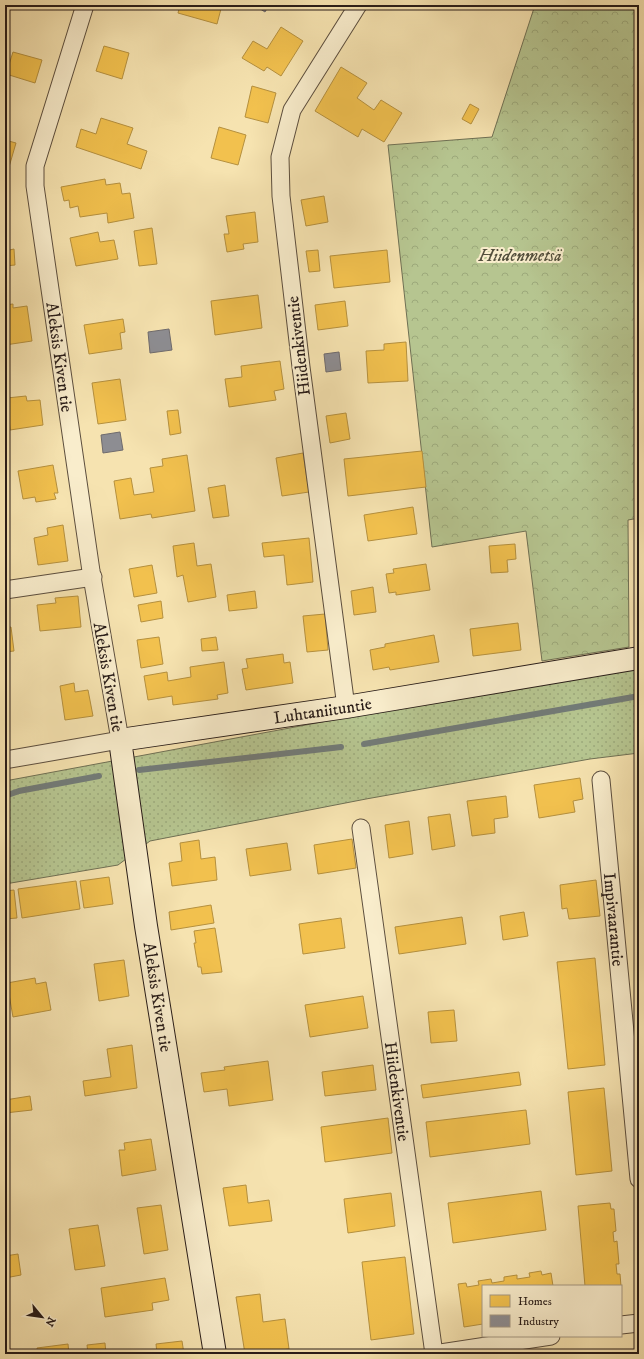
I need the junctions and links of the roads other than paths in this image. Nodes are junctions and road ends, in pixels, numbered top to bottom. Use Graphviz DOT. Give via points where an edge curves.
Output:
graph roads {
  1 [pos="85,5"];
  2 [pos="358,5"];
  3 [pos="93,577"];
  4 [pos="5,590"];
  5 [pos="639,658"];
  6 [pos="346,707"];
  7 [pos="120,740"];
  8 [pos="5,760"];
  9 [pos="601,780"];
  10 [pos="361,828"];
  11 [pos="639,1179"];
  12 [pos="639,1322"];
  13 [pos="622,1325"];
  14 [pos="544,1337"];
  15 [pos="215,1354"];
  16 [pos="434,1354"];
  1 -- 3 [label="street, Aleksis Kiven tie" via="35,166 34,186"];
  2 -- 6 [label="street, Hiidenkiventie" via="292,110 280,157 280,196"];
  3 -- 4 [label="street"];
  3 -- 7 [label="street, Aleksis Kiven tie"];
  5 -- 6 [label="street, Luhtaniituntie"];
  6 -- 7 [label="street, Luhtaniituntie"];
  7 -- 8 [label="street, Luhtaniituntie"];
  7 -- 15 [label="street, Aleksis Kiven tie" via="146,926"];
  9 -- 11 [label="street, Impivaarantie"];
  10 -- 16 [label="street, Hiidenkiventie"];
  12 -- 13 [label="street"];
  14 -- 16 [label="street"];
}
